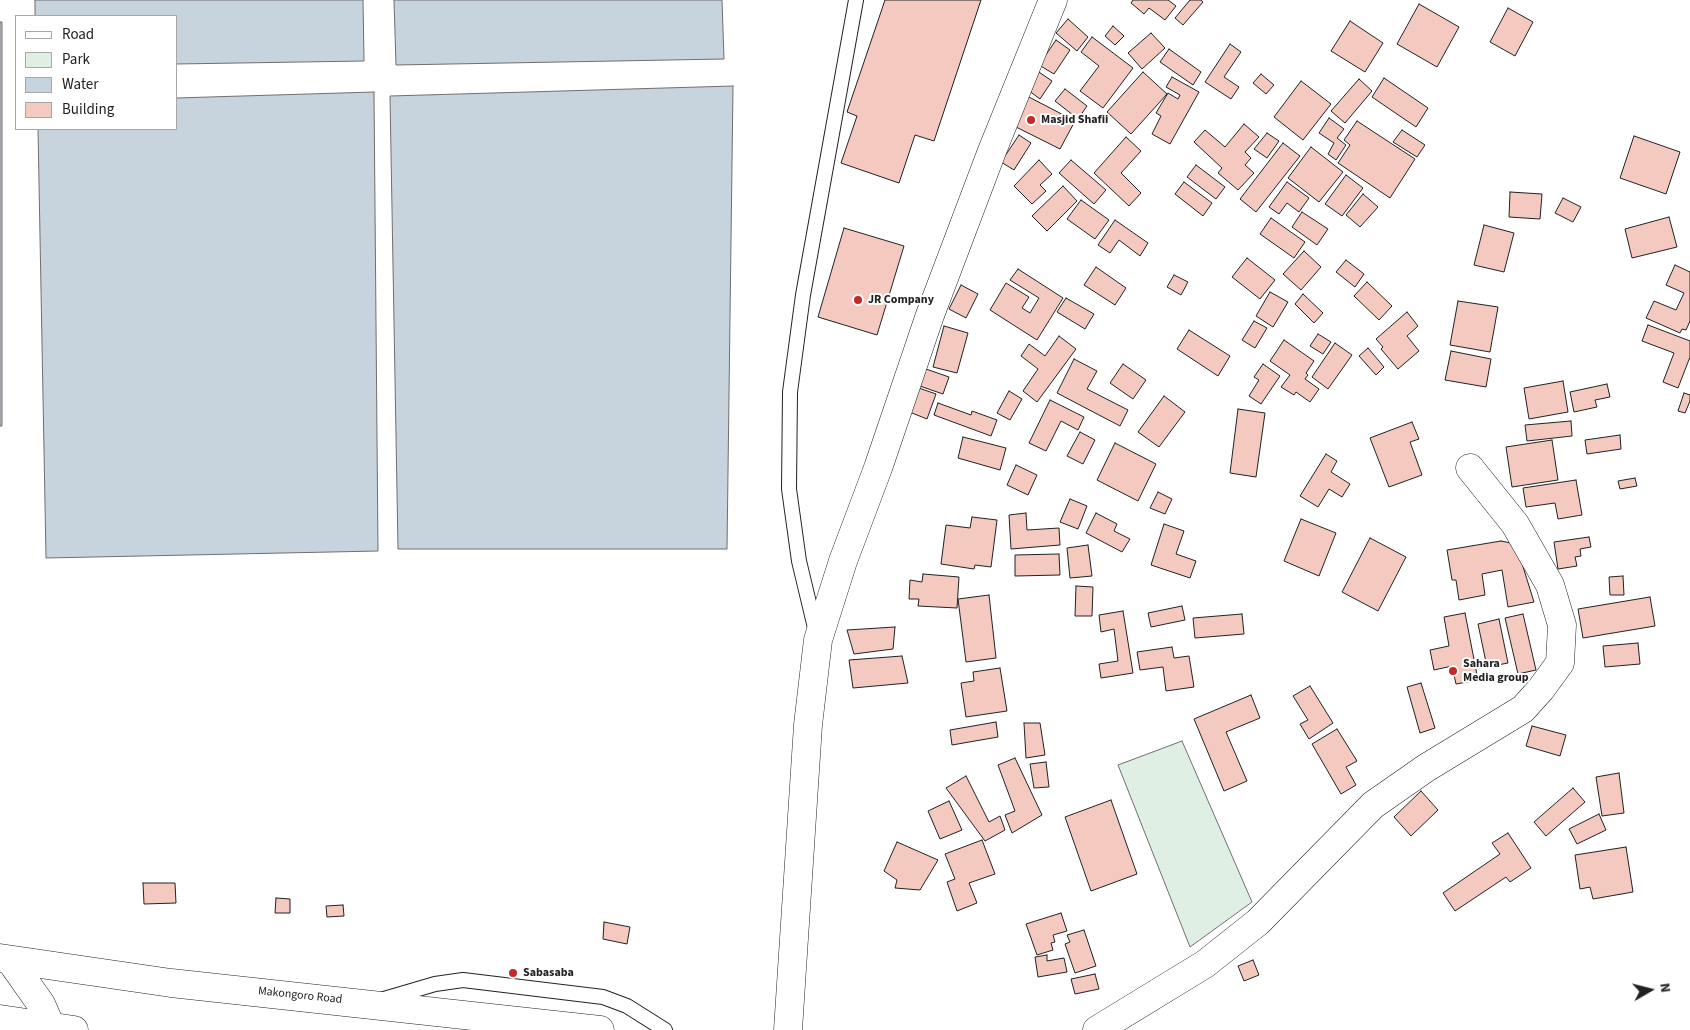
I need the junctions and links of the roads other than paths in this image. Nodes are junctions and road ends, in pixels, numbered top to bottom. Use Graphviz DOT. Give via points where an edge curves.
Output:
graph roads {
  1 [pos="856,0"];
  2 [pos="1053,0"];
  3 [pos="1470,468"];
  4 [pos="818,640"];
  5 [pos="5,959"];
  6 [pos="369,1004"];
  7 [pos="0,1019"];
  8 [pos="62,1029"];
  9 [pos="600,1030"];
  10 [pos="665,1030"];
  11 [pos="788,1030"];
  12 [pos="1097,1030"];
  1 -- 4 [label="lane" via="803,295 790,392 789,489 799,561"];
  2 -- 4 [label="street" via="930,315"];
  3 -- 12 [label="street" via="1515,524 1550,585 1562,626 1560,662 1542,690 1523,709 1426,768 1373,806 1258,922 1205,964"];
  4 -- 11 [label="street" via="808,725"];
  5 -- 6 [label="street, Makongoro Road" via="171,983"];
  5 -- 8 [label="street"];
  6 -- 9 [label="street, Makongoro Road"];
  6 -- 10 [label="lane" via="435,984 463,980 603,997 627,1006"];
  7 -- 8 [label="street"];
}
